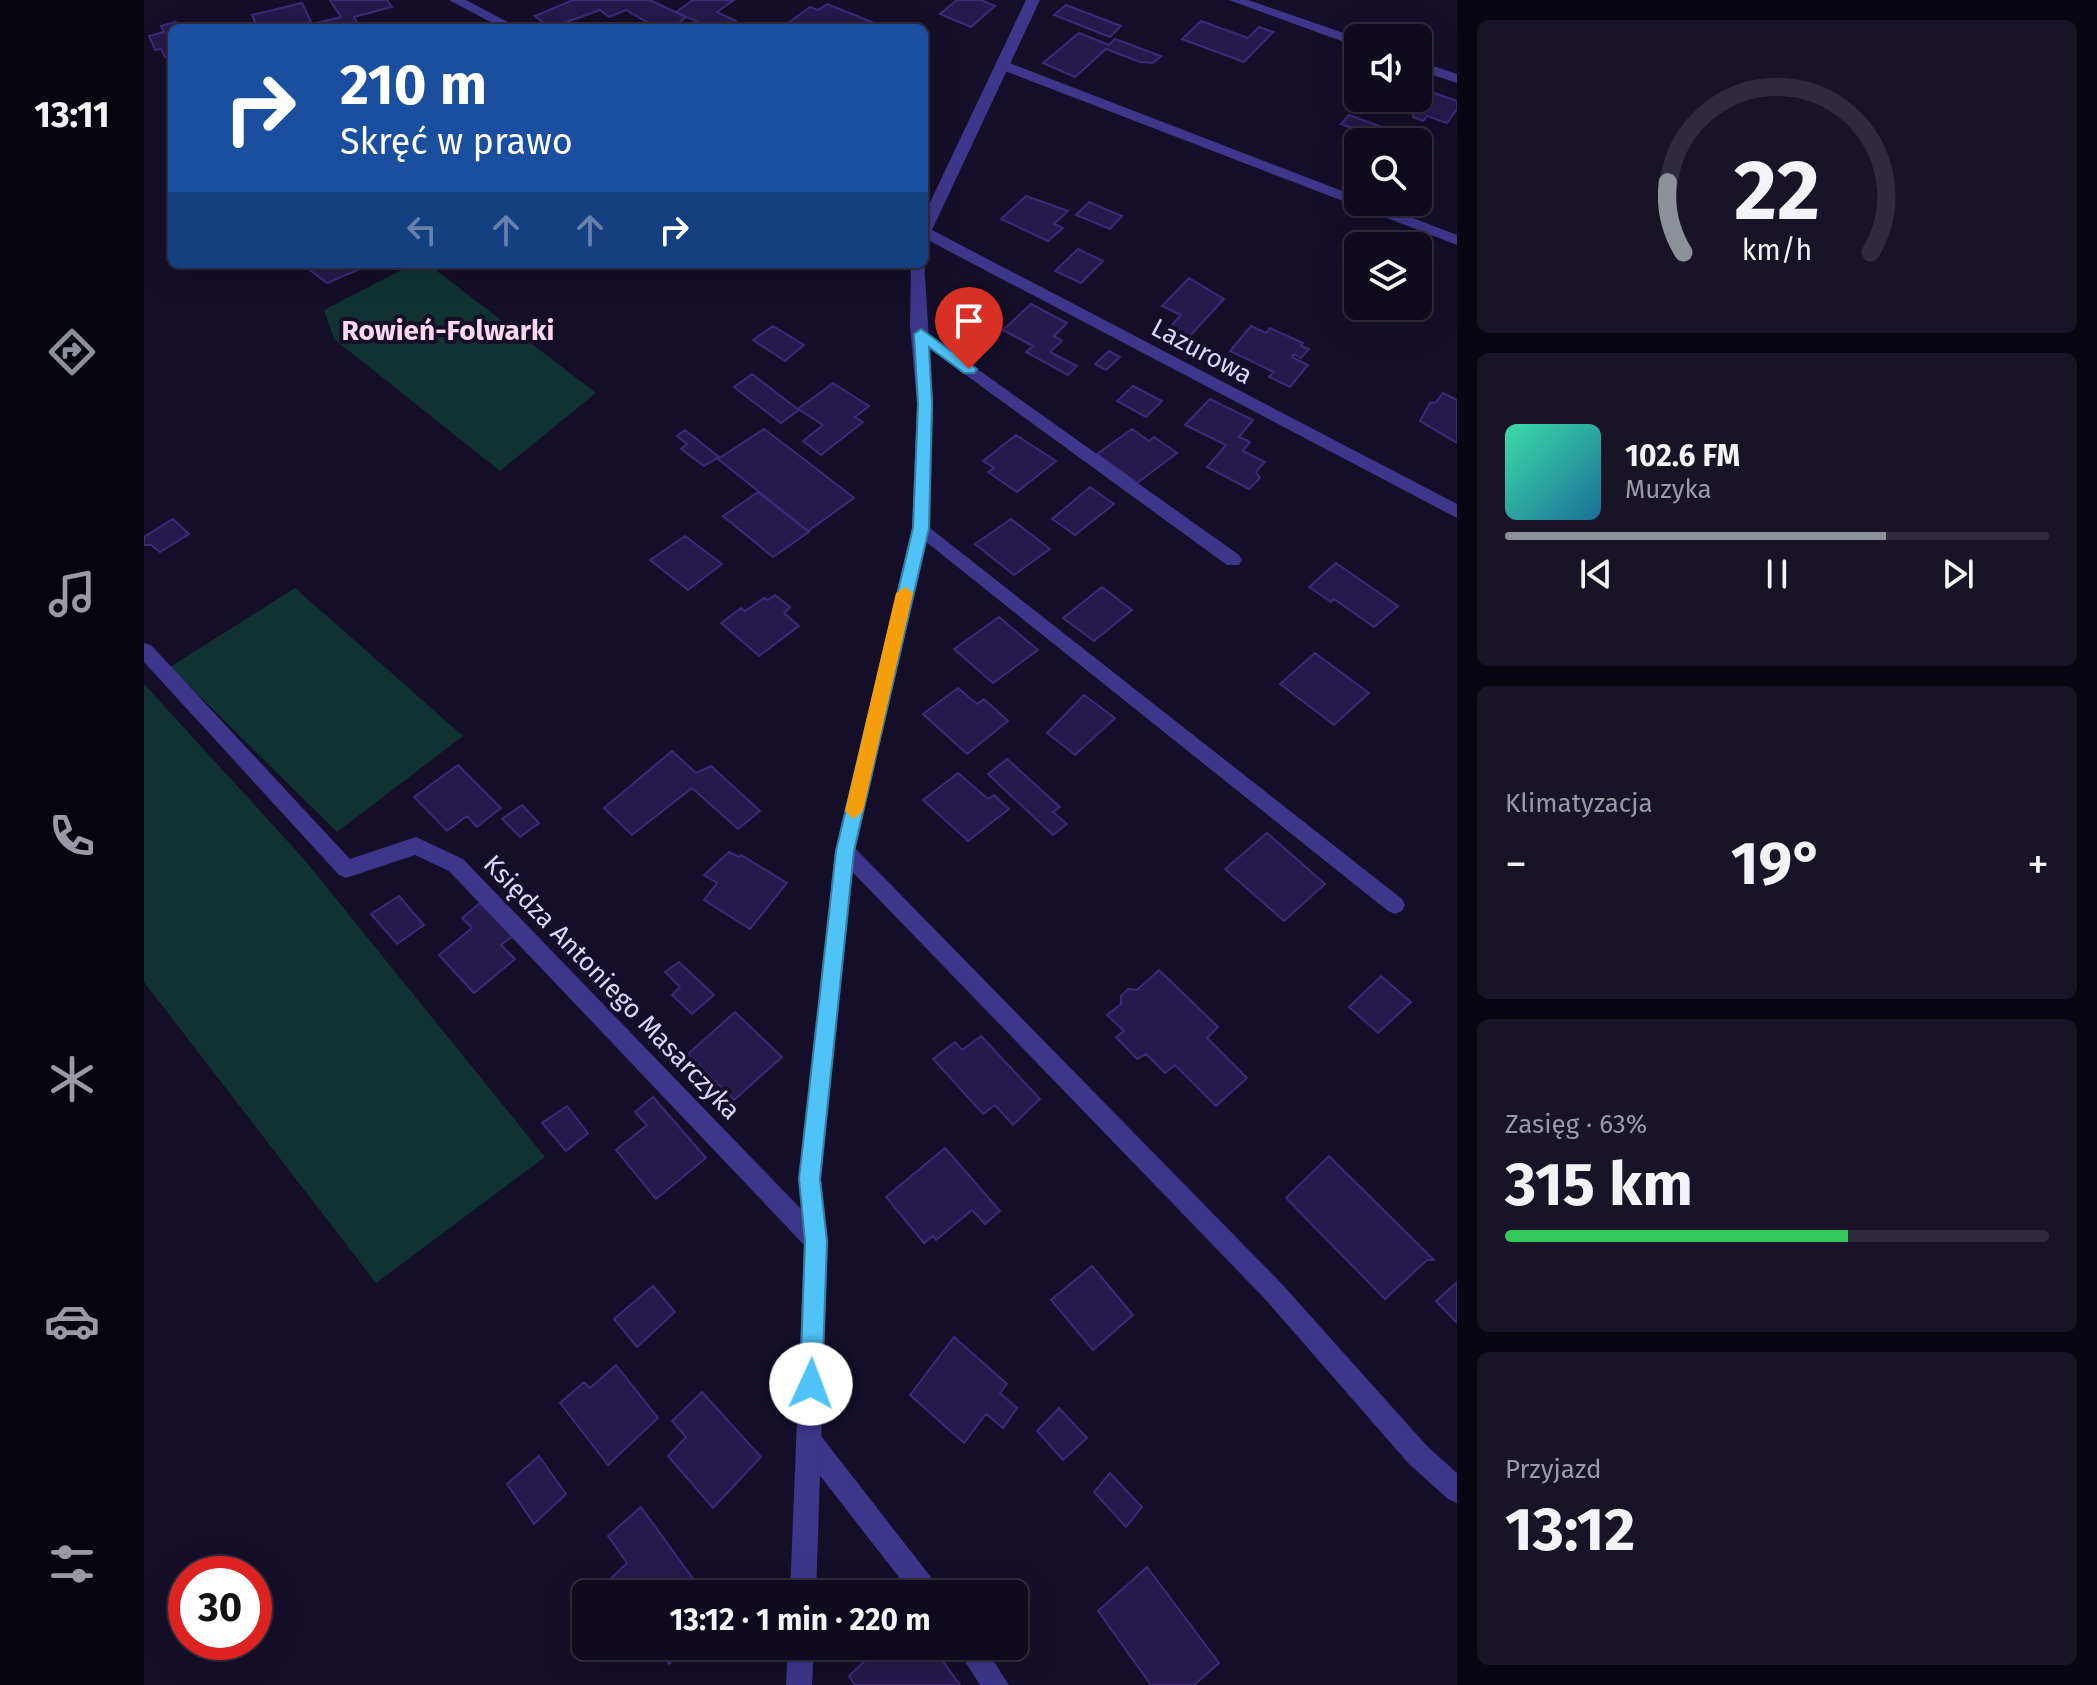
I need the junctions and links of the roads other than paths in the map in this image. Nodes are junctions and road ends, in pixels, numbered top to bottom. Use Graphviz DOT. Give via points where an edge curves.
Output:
graph roads {
  1 [pos="456,0"];
  2 [pos="1033,0"];
  3 [pos="1236,0"];
  4 [pos="504,24"];
  5 [pos="1344,38"];
  6 [pos="1002,65"];
  7 [pos="1432,70"];
  8 [pos="1457,79"];
  9 [pos="928,223"];
  10 [pos="928,234"];
  11 [pos="1457,240"];
  12 [pos="919,268"];
  13 [pos="921,334"];
  14 [pos="1457,512"];
  15 [pos="921,528"];
  16 [pos="1233,560"];
  17 [pos="144,650"];
  18 [pos="845,851"];
  19 [pos="1395,905"];
  20 [pos="816,1241"];
  21 [pos="809,1441"];
  22 [pos="1457,1490"];
  23 [pos="804,1580"];
  24 [pos="917,1580"];
  25 [pos="800,1660"];
  26 [pos="978,1660"];
  27 [pos="799,1685"];
  28 [pos="996,1685"];
  1 -- 4 [label="street"];
  2 -- 6 [label="street"];
  3 -- 5 [label="street"];
  6 -- 9 [label="street"];
  6 -- 11 [label="street"];
  7 -- 8 [label="street"];
  10 -- 14 [label="street, Lazurowa"];
  12 -- 13 [label="street"];
  13 -- 15 [label="street"];
  13 -- 16 [label="street"];
  15 -- 18 [label="street"];
  15 -- 19 [label="street"];
  17 -- 20 [label="street, Księdza Antoniego Masarczyka" via="346,869 416,846 456,865"];
  18 -- 20 [label="street" via="810,1179"];
  18 -- 22 [label="street" via="1273,1291 1418,1455"];
  20 -- 21 [label="street"];
  21 -- 23 [label="street"];
  21 -- 24 [label="street"];
  25 -- 27 [label="street"];
  26 -- 28 [label="street"];
}
